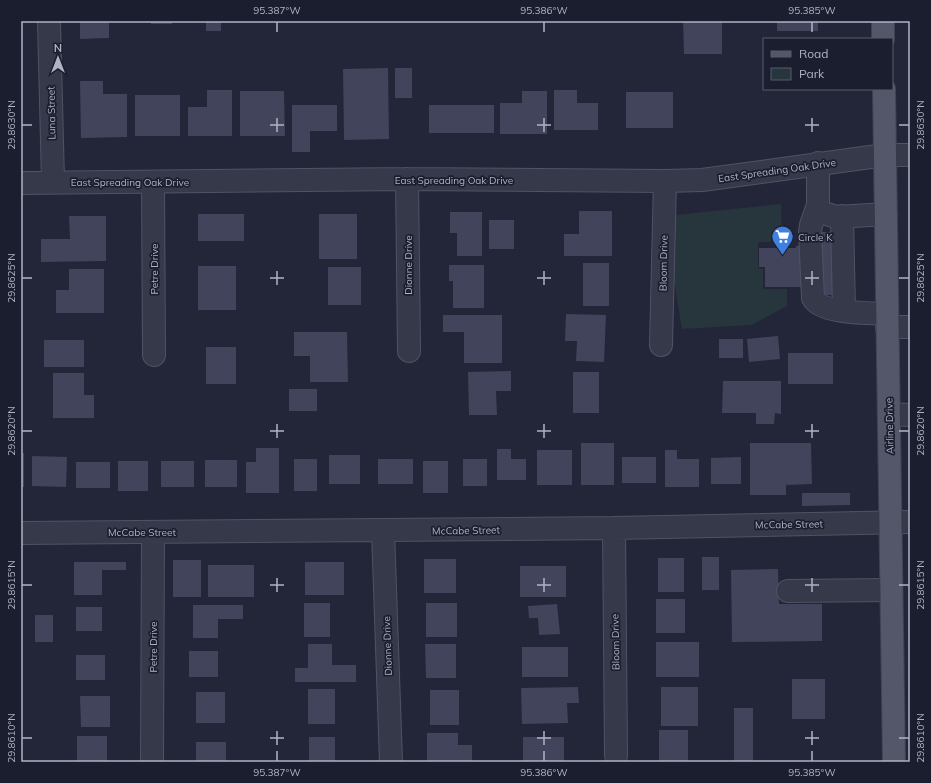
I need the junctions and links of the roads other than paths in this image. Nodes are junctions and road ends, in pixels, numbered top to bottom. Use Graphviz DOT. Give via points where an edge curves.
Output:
graph roads {
  1 [pos="49,21"];
  2 [pos="883,21"];
  3 [pos="883,38"];
  4 [pos="884,90"];
  5 [pos="885,155"];
  6 [pos="910,155"];
  7 [pos="818,163"];
  8 [pos="407,179"];
  9 [pos="665,181"];
  10 [pos="53,182"];
  11 [pos="153,182"];
  12 [pos="21,183"];
  13 [pos="818,205"];
  14 [pos="886,214"];
  15 [pos="842,216"];
  16 [pos="844,311"];
  17 [pos="887,320"];
  18 [pos="910,327"];
  19 [pos="661,345"];
  20 [pos="409,351"];
  21 [pos="154,355"];
  22 [pos="889,414"];
  23 [pos="910,415"];
  24 [pos="900,522"];
  25 [pos="614,528"];
  26 [pos="383,531"];
  27 [pos="153,532"];
  28 [pos="21,533"];
  29 [pos="891,590"];
  30 [pos="788,591"];
  31 [pos="616,756"];
  32 [pos="152,762"];
  33 [pos="391,762"];
  34 [pos="894,762"];
  1 -- 10 [label="street, Luna Street"];
  2 -- 3 [label="main road"];
  4 -- 5 [label="main road, Airline Drive"];
  5 -- 6 [label="street, East Spreading Oak Drive"];
  5 -- 7 [label="street, East Spreading Oak Drive"];
  5 -- 14 [label="main road, Airline Drive"];
  7 -- 9 [label="street, East Spreading Oak Drive" via="702,180"];
  7 -- 13 [label="street"];
  8 -- 9 [label="street, East Spreading Oak Drive"];
  8 -- 11 [label="street, East Spreading Oak Drive"];
  8 -- 20 [label="street, Dionne Drive"];
  9 -- 19 [label="street, Bloom Drive"];
  10 -- 11 [label="street, East Spreading Oak Drive"];
  10 -- 12 [label="street, East Spreading Oak Drive"];
  11 -- 21 [label="street, Petre Drive"];
  13 -- 15 [label="street" via="826,214"];
  13 -- 16 [label="street" via="810,232 813,298 826,308"];
  14 -- 15 [label="street"];
  14 -- 17 [label="main road, Airline Drive"];
  15 -- 16 [label="street"];
  16 -- 17 [label="street"];
  17 -- 18 [label="street"];
  17 -- 22 [label="main road, Airline Drive"];
  22 -- 23 [label="street"];
  22 -- 24 [label="main road, Airline Drive"];
  24 -- 25 [label="street, McCabe Street"];
  24 -- 29 [label="main road, Airline Drive"];
  25 -- 26 [label="street, McCabe Street"];
  25 -- 31 [label="street, Bloom Drive"];
  26 -- 27 [label="street, McCabe Street"];
  26 -- 33 [label="street, Dionne Drive"];
  27 -- 28 [label="street, McCabe Street"];
  27 -- 32 [label="street, Petre Drive"];
  29 -- 30 [label="street"];
  29 -- 34 [label="main road, Airline Drive"];
}
